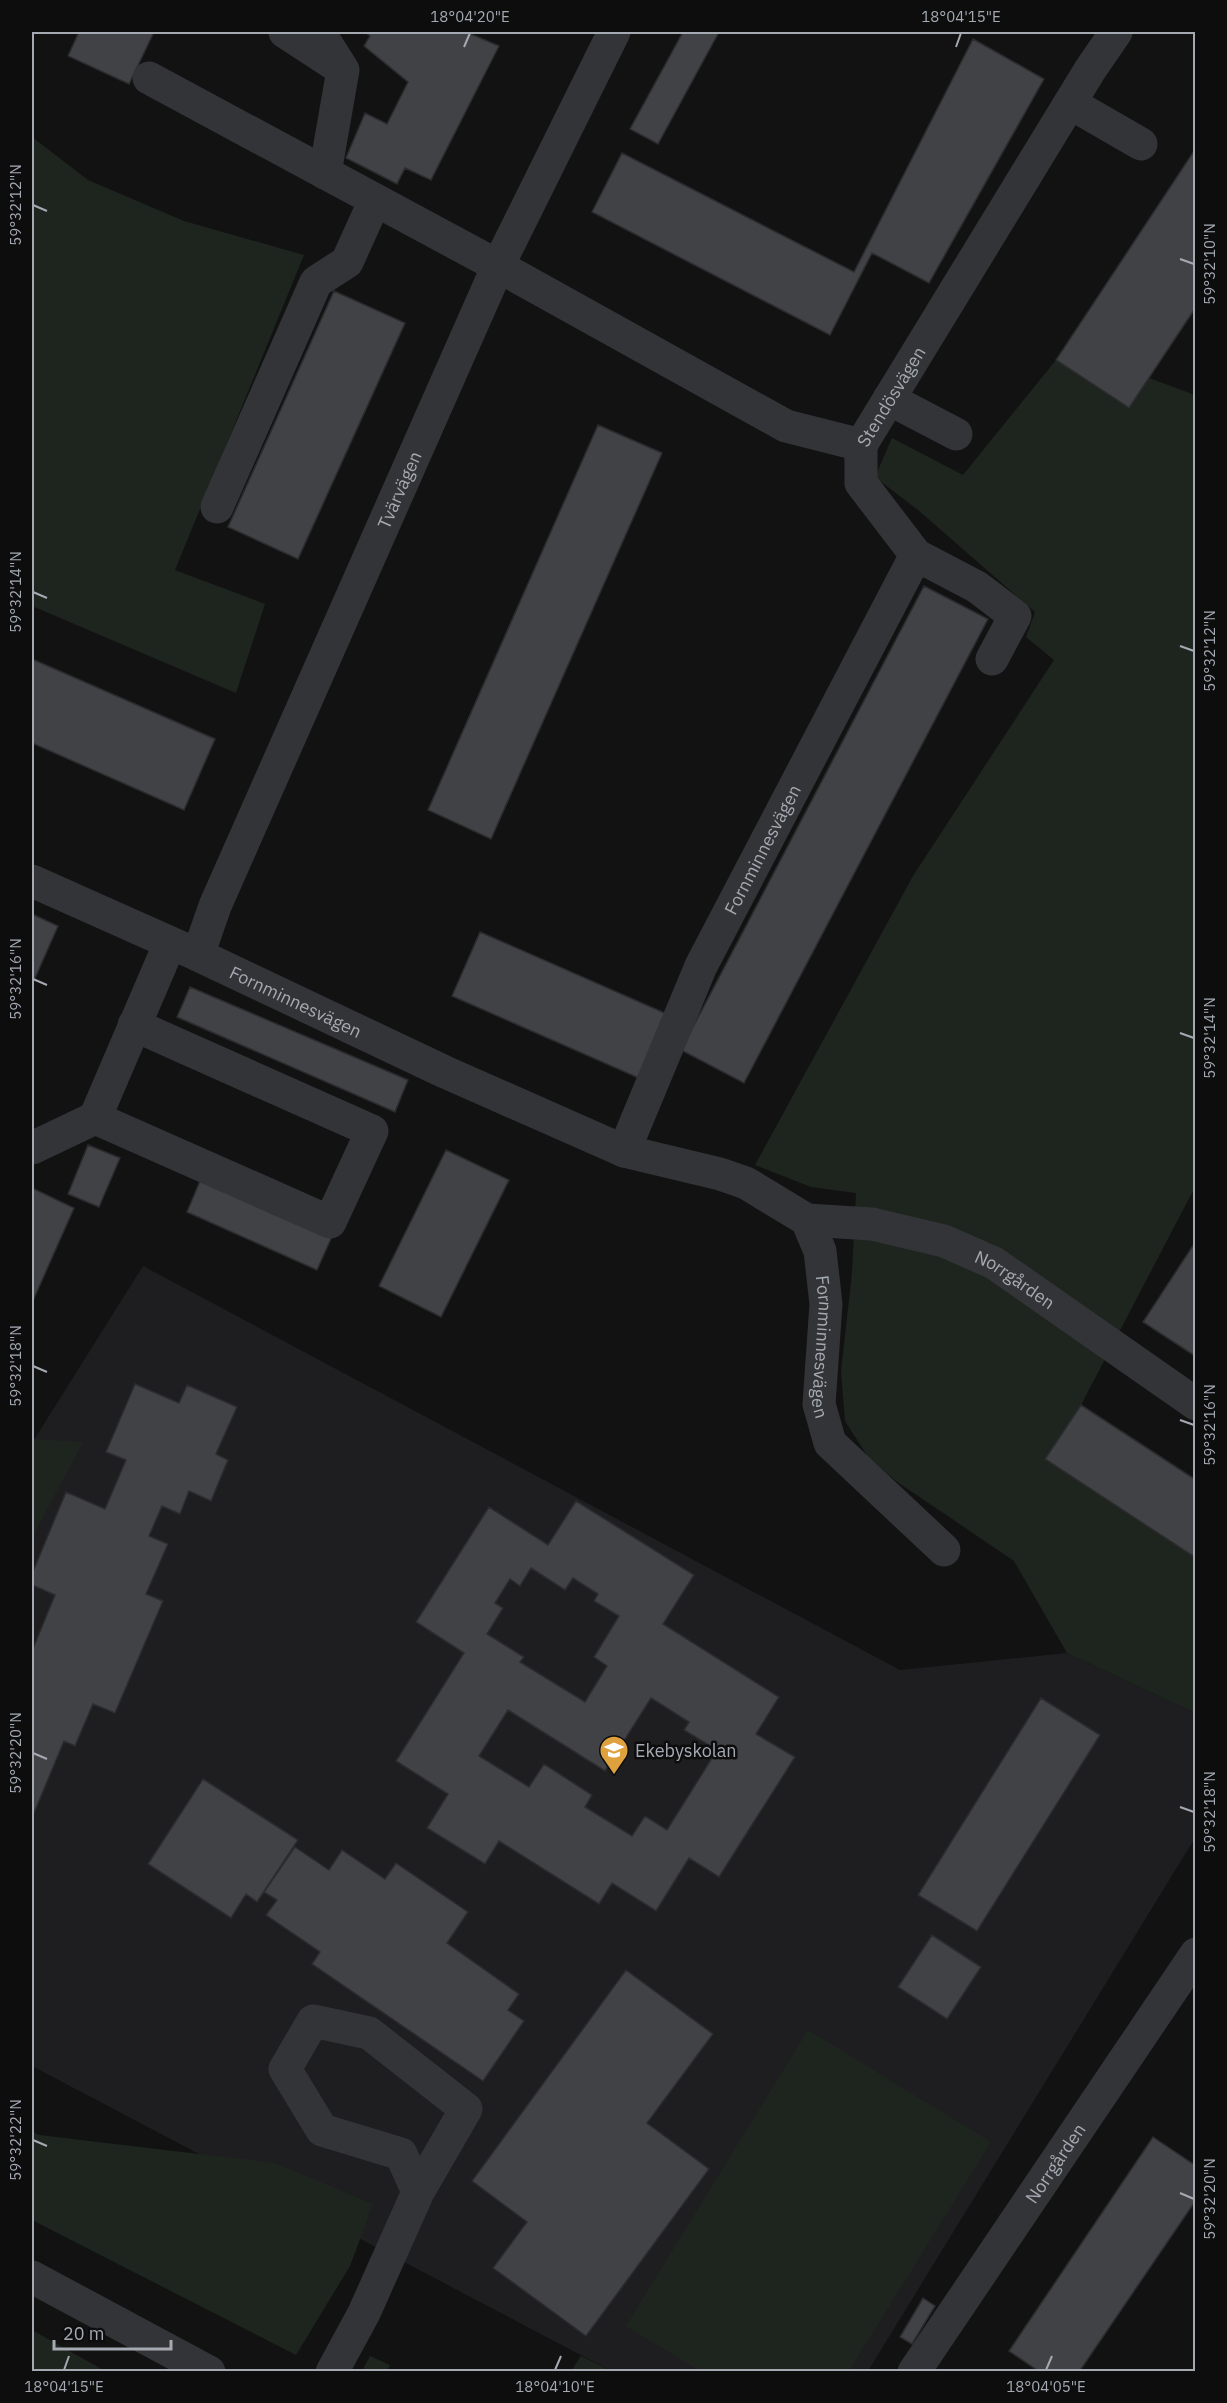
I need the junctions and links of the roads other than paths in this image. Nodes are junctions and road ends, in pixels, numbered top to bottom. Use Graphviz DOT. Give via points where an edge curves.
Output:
graph roads {
  1 [pos="285,32"];
  2 [pos="319,32"];
  3 [pos="614,32"];
  4 [pos="1116,32"];
  5 [pos="343,70"];
  6 [pos="149,78"];
  7 [pos="1070,103"];
  8 [pos="1141,144"];
  9 [pos="325,173"];
  10 [pos="375,200"];
  11 [pos="498,266"];
  12 [pos="889,399"];
  13 [pos="956,434"];
  14 [pos="861,445"];
  15 [pos="217,507"];
  16 [pos="916,555"];
  17 [pos="992,659"];
  18 [pos="32,881"];
  19 [pos="184,949"];
  20 [pos="134,1025"];
  21 [pos="95,1118"];
  22 [pos="32,1148"];
  23 [pos="624,1151"];
  24 [pos="807,1220"];
  25 [pos="1196,1404"];
  26 [pos="944,1551"];
  27 [pos="1196,1954"];
  28 [pos="418,2192"];
  29 [pos="32,2277"];
  30 [pos="209,2372"];
  31 [pos="332,2372"];
  32 [pos="915,2372"];
  1 -- 5 [label="street"];
  2 -- 5 [label="street"];
  3 -- 11 [label="street, Tvärvägen"];
  4 -- 7 [label="street, Stendösvägen"];
  5 -- 9 [label="street"];
  6 -- 9 [label="street, Stendösvägen"];
  7 -- 8 [label="street"];
  7 -- 12 [label="street, Stendösvägen"];
  9 -- 10 [label="street, Stendösvägen"];
  10 -- 11 [label="street, Stendösvägen"];
  10 -- 15 [label="street" via="347,262 316,282"];
  11 -- 14 [label="street, Stendösvägen" via="786,426"];
  11 -- 19 [label="street, Tvärvägen" via="214,906"];
  12 -- 13 [label="street"];
  12 -- 14 [label="street, Stendösvägen"];
  14 -- 16 [label="street" via="861,483"];
  16 -- 17 [label="street" via="977,587 1015,616"];
  16 -- 23 [label="street, Fornminnesvägen" via="701,966"];
  18 -- 19 [label="street, Fornminnesvägen"];
  19 -- 20 [label="street, Tvärvägen"];
  19 -- 23 [label="street, Fornminnesvägen"];
  20 -- 21 [label="street, Tvärvägen"];
  20 -- 21 [label="street" via="372,1131 330,1222"];
  21 -- 22 [label="street"];
  23 -- 24 [label="street, Fornminnesvägen" via="746,1183"];
  24 -- 25 [label="street, Norrgården" via="872,1224 944,1241 994,1263"];
  24 -- 26 [label="street, Fornminnesvägen" via="820,1251 826,1304 819,1404 830,1443"];
  27 -- 32 [label="street, Norrgården"];
  28 -- 28 [label="street" via="466,2109 369,2033 313,2021 285,2069 322,2130 401,2154"];
  28 -- 31 [label="street" via="364,2313"];
  29 -- 30 [label="street"];
}
